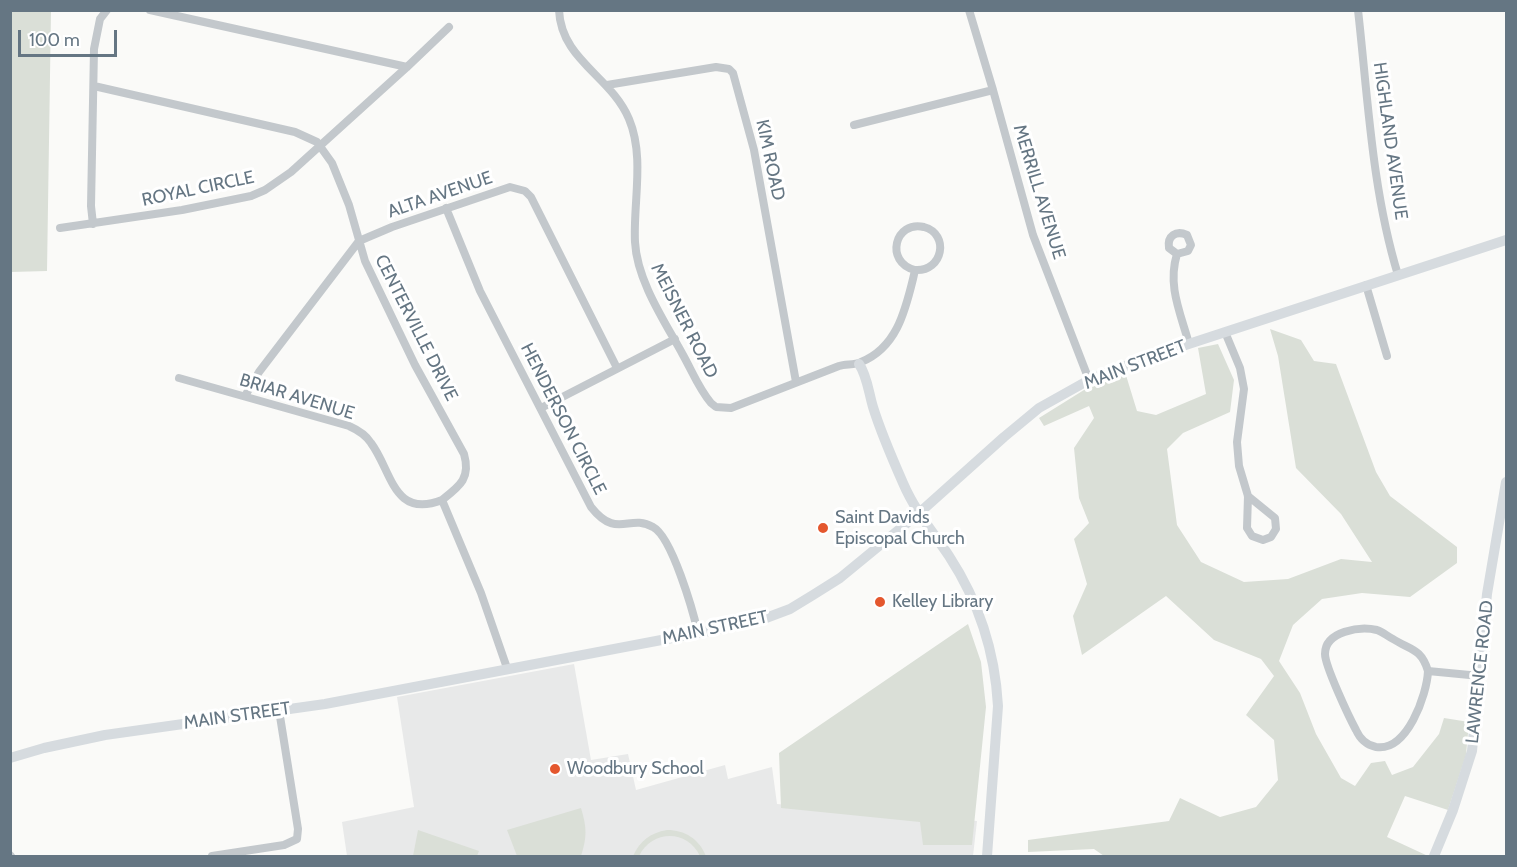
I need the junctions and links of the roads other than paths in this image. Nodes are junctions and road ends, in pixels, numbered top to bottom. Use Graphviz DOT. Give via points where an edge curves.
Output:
graph roads {
  1 [pos="107,10"];
  2 [pos="150,10"];
  3 [pos="559,10"];
  4 [pos="969,10"];
  5 [pos="1358,10"];
  6 [pos="448,27"];
  7 [pos="407,68"];
  8 [pos="607,85"];
  9 [pos="94,86"];
  10 [pos="993,90"];
  11 [pos="854,125"];
  12 [pos="320,146"];
  13 [pos="446,208"];
  14 [pos="93,224"];
  15 [pos="60,228"];
  16 [pos="1506,240"];
  17 [pos="359,241"];
  18 [pos="1177,255"];
  19 [pos="915,270"];
  20 [pos="1398,275"];
  21 [pos="1366,285"];
  22 [pos="1225,332"];
  23 [pos="675,339"];
  24 [pos="1189,344"];
  25 [pos="1387,356"];
  26 [pos="859,364"];
  27 [pos="617,368"];
  28 [pos="179,378"];
  29 [pos="1089,380"];
  30 [pos="796,382"];
  31 [pos="245,396"];
  32 [pos="541,408"];
  33 [pos="1506,482"];
  34 [pos="1248,496"];
  35 [pos="442,500"];
  36 [pos="918,514"];
  37 [pos="698,633"];
  38 [pos="507,668"];
  39 [pos="1428,671"];
  40 [pos="1480,676"];
  41 [pos="279,711"];
  42 [pos="10,758"];
  43 [pos="242,854"];
  44 [pos="212,856"];
  45 [pos="987,856"];
  46 [pos="1434,856"];
  1 -- 9 [label="street" via="95,34"];
  2 -- 7 [label="street"];
  3 -- 8 [label="street, MEISNER ROAD" via="562,34 569,46"];
  4 -- 10 [label="street, MERRILL AVENUE"];
  5 -- 20 [label="street, HIGHLAND AVENUE" via="1374,154"];
  6 -- 7 [label="street, ROYAL CIRCLE"];
  7 -- 12 [label="street, ROYAL CIRCLE"];
  8 -- 23 [label="street, MEISNER ROAD" via="625,110 634,139 638,263"];
  8 -- 30 [label="street, KIM ROAD" via="716,67 733,73 754,150"];
  9 -- 12 [label="street, CENTERVILLE DRIVE" via="287,129 309,136"];
  9 -- 14 [label="street"];
  10 -- 11 [label="street"];
  10 -- 29 [label="street, MERRILL AVENUE" via="1033,235"];
  12 -- 14 [label="street, ROYAL CIRCLE" via="291,172 251,196"];
  12 -- 17 [label="street, CENTERVILLE DRIVE" via="335,170"];
  13 -- 17 [label="street, ALTA AVENUE"];
  13 -- 27 [label="street, ALTA AVENUE" via="510,187 531,196"];
  13 -- 32 [label="street, HENDERSON CIRCLE" via="480,291"];
  14 -- 15 [label="street, ROYAL CIRCLE"];
  16 -- 20 [label="main road, MAIN STREET"];
  17 -- 31 [label="street, ALTA AVENUE"];
  17 -- 35 [label="street, CENTERVILLE DRIVE" via="406,346 464,454 464,480"];
  18 -- 24 [label="street" via="1173,286"];
  19 -- 19 [label="street" via="899,260 897,242 909,228 923,227 938,239 940,253 929,268"];
  19 -- 26 [label="street" via="893,338"];
  20 -- 21 [label="main road, MAIN STREET"];
  21 -- 22 [label="main road, MAIN STREET"];
  21 -- 25 [label="street"];
  22 -- 24 [label="main road, MAIN STREET"];
  22 -- 34 [label="street" via="1243,379 1237,442"];
  23 -- 27 [label="street"];
  23 -- 30 [label="street, MEISNER ROAD" via="706,397 716,407 731,408"];
  24 -- 29 [label="main road, MAIN STREET"];
  26 -- 30 [label="street, MEISNER ROAD" via="839,366"];
  26 -- 36 [label="main road" via="885,440"];
  27 -- 32 [label="street"];
  28 -- 31 [label="street, BRIAR AVENUE"];
  29 -- 36 [label="main road, MAIN STREET" via="1048,402 1017,425"];
  31 -- 35 [label="street, BRIAR AVENUE" via="354,428 371,443 393,485 406,500 419,505"];
  32 -- 37 [label="street, HENDERSON CIRCLE" via="591,507 601,519 615,525 646,524 660,532 680,575"];
  33 -- 40 [label="main road, LAWRENCE ROAD" via="1490,576"];
  34 -- 34 [label="street" via="1275,518 1276,530 1269,538 1257,539 1248,531"];
  35 -- 38 [label="street"];
  36 -- 37 [label="main road, MAIN STREET" via="840,578 800,603 766,618"];
  36 -- 45 [label="main road" via="968,589 993,660 998,727"];
  37 -- 38 [label="main road, MAIN STREET"];
  38 -- 41 [label="main road, MAIN STREET"];
  39 -- 39 [label="street" via="1416,650 1377,630 1345,632 1326,648 1327,665 1355,729 1363,741 1373,746 1384,748 1400,738 1422,703"];
  39 -- 40 [label="street"];
  40 -- 46 [label="main road, LAWRENCE ROAD" via="1472,751 1454,810"];
  41 -- 42 [label="main road, MAIN STREET" via="105,735"];
  41 -- 43 [label="street" via="298,837 288,844"];
  43 -- 44 [label="street"];
}
